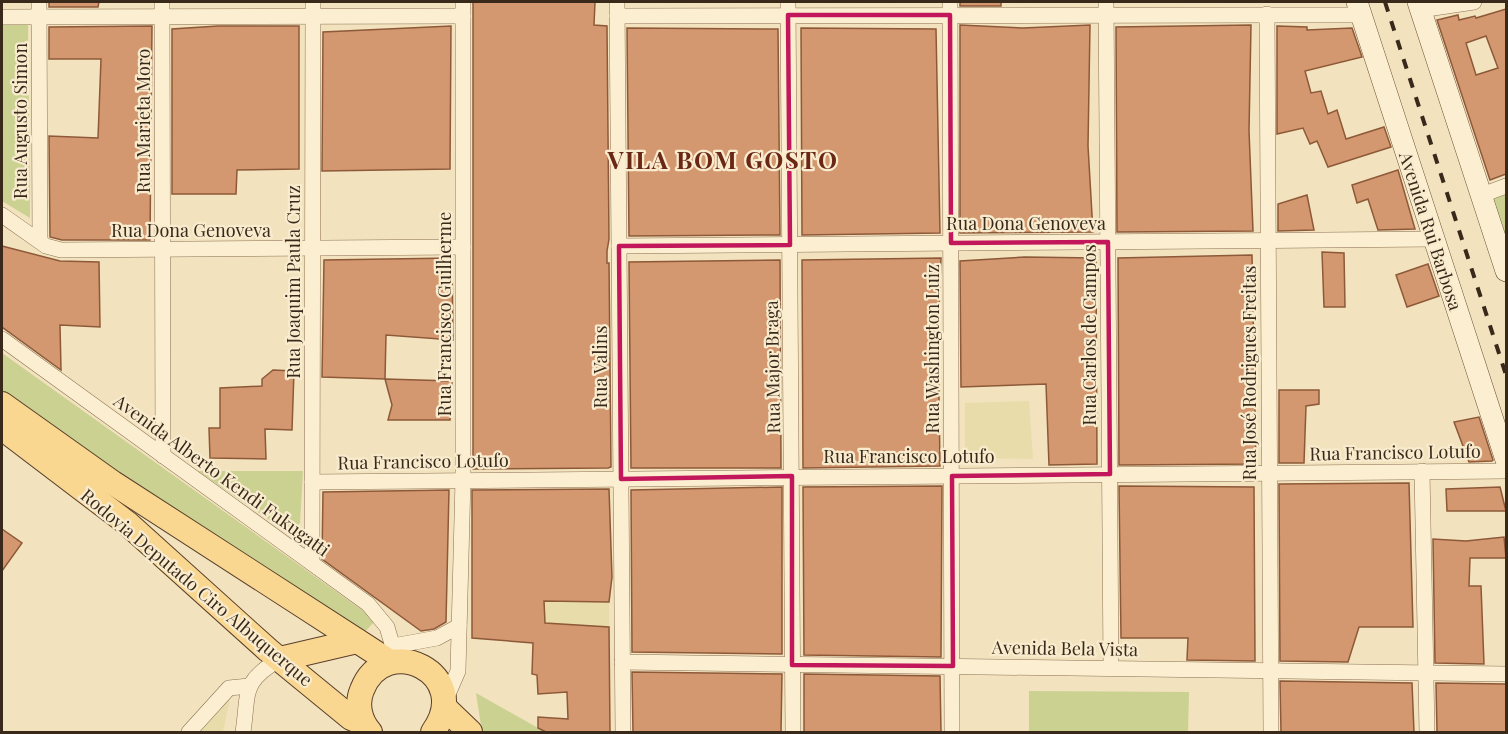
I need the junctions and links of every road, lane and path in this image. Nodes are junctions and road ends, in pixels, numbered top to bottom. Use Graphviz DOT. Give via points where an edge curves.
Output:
graph roads {
  1 [pos="1474,2"];
  2 [pos="1419,6"];
  3 [pos="788,8"];
  4 [pos="950,8"];
  5 [pos="1106,8"];
  6 [pos="1359,8"];
  7 [pos="39,9"];
  8 [pos="162,9"];
  9 [pos="313,9"];
  10 [pos="463,9"];
  11 [pos="617,9"];
  12 [pos="1267,14"];
  13 [pos="2,17"];
  14 [pos="1506,186"];
  15 [pos="1482,195"];
  16 [pos="2,215"];
  17 [pos="1434,239"];
  18 [pos="40,241"];
  19 [pos="1268,241"];
  20 [pos="1108,242"];
  21 [pos="951,243"];
  22 [pos="790,245"];
  23 [pos="619,246"];
  24 [pos="463,247"];
  25 [pos="312,248"];
  26 [pos="163,249"];
  27 [pos="1506,271"];
  28 [pos="2,339"];
  29 [pos="2,404"];
  30 [pos="2,428"];
  31 [pos="163,456"];
  32 [pos="1506,460"];
  33 [pos="1422,471"];
  34 [pos="1506,471"];
  35 [pos="1269,473"];
  36 [pos="1110,474"];
  37 [pos="792,476"];
  38 [pos="952,476"];
  39 [pos="621,479"];
  40 [pos="463,480"];
  41 [pos="312,482"];
  42 [pos="312,563"];
  43 [pos="459,626"];
  44 [pos="357,641"];
  45 [pos="393,656"];
  46 [pos="280,659"];
  47 [pos="622,662"];
  48 [pos="792,665"];
  49 [pos="953,666"];
  50 [pos="1111,668"];
  51 [pos="1271,670"];
  52 [pos="1427,673"];
  53 [pos="1506,674"];
  54 [pos="249,686"];
  55 [pos="445,704"];
  56 [pos="367,728"];
  57 [pos="189,732"];
  58 [pos="243,732"];
  59 [pos="433,732"];
  60 [pos="470,732"];
  61 [pos="623,732"];
  62 [pos="793,732"];
  63 [pos="952,732"];
  64 [pos="1271,732"];
  65 [pos="1428,732"];
  1 -- 2 [label="street"];
  2 -- 15 [label="main road"];
  3 -- 4 [label="street"];
  3 -- 11 [label="street"];
  3 -- 22 [label="street, Rua Major Braga"];
  4 -- 5 [label="street"];
  4 -- 21 [label="street, Rua Washington Luiz"];
  5 -- 12 [label="street"];
  5 -- 20 [label="street, Rua Carlos de Campos"];
  6 -- 12 [label="street"];
  6 -- 17 [label="main road, Avenida Rui Barbosa"];
  7 -- 8 [label="street"];
  7 -- 13 [label="street"];
  7 -- 18 [label="street, Rua Augusto Simon"];
  8 -- 9 [label="street"];
  8 -- 26 [label="street, Rua Marieta Moro"];
  9 -- 10 [label="street"];
  9 -- 25 [label="street, Rua Joaquim Paula Cruz"];
  10 -- 24 [label="street, Rua Francisco Guilherme"];
  11 -- 23 [label="street, Rua Valins"];
  12 -- 19 [label="street, Rua José Rodrigues Freitas"];
  14 -- 15 [label="street"];
  15 -- 27 [label="main road"];
  16 -- 18 [label="street, Rua Dona Genoveva"];
  17 -- 19 [label="street, Rua Dona Genoveva"];
  17 -- 32 [label="main road, Avenida Rui Barbosa"];
  18 -- 26 [label="street, Rua Dona Genoveva" via="61,250"];
  19 -- 20 [label="street, Rua Dona Genoveva"];
  19 -- 35 [label="street, Rua José Rodrigues Freitas"];
  20 -- 21 [label="street, Rua Dona Genoveva"];
  20 -- 36 [label="street, Rua Carlos de Campos"];
  21 -- 22 [label="street, Rua Dona Genoveva"];
  21 -- 38 [label="street, Rua Washington Luiz"];
  22 -- 23 [label="street, Rua Dona Genoveva"];
  22 -- 37 [label="street, Rua Major Braga"];
  23 -- 39 [label="street, Rua Valins"];
  24 -- 25 [label="street, Rua Dona Genoveva"];
  24 -- 40 [label="street, Rua Francisco Guilherme"];
  25 -- 26 [label="street, Rua Dona Genoveva"];
  25 -- 41 [label="street, Rua Joaquim Paula Cruz"];
  26 -- 31 [label="street, Rua Marieta Moro"];
  28 -- 31 [label="street, Avenida Alberto Kendi Fukugatti"];
  29 -- 44 [label="main road, Rodovia Deputado Ciro Albuquerque" via="113,483"];
  30 -- 46 [label="main road, Rodovia Deputado Ciro Albuquerque" via="127,523"];
  31 -- 42 [label="street, Avenida Alberto Kendi Fukugatti"];
  33 -- 34 [label="street, Rua Francisco Lotufo"];
  33 -- 35 [label="street, Rua Francisco Lotufo"];
  33 -- 52 [label="street"];
  35 -- 36 [label="street, Rua Francisco Lotufo"];
  35 -- 51 [label="street, Rua José Rodrigues Freitas"];
  36 -- 38 [label="street, Rua Francisco Lotufo"];
  36 -- 50 [label="street, Rua Carlos de Campos"];
  37 -- 38 [label="street, Rua Francisco Lotufo"];
  37 -- 39 [label="street, Rua Francisco Lotufo"];
  37 -- 48 [label="street, Rua Major Braga"];
  38 -- 49 [label="street, Rua Washington Luiz"];
  39 -- 40 [label="street, Rua Francisco Lotufo"];
  39 -- 47 [label="street, Rua Valins"];
  40 -- 41 [label="street, Rua Francisco Lotufo"];
  40 -- 43 [label="street, Rua Francisco Guilherme"];
  41 -- 42 [label="street, Rua Joaquim Paula Cruz"];
  42 -- 45 [label="street, Avenida Alberto Kendi Fukugatti" via="368,604 387,627"];
  43 -- 45 [label="street"];
  43 -- 55 [label="street, Rua Francisco Guilherme" via="458,671"];
  44 -- 45 [label="main road, Rodovia Deputado Ciro Albuquerque"];
  44 -- 46 [label="main road"];
  45 -- 55 [label="main road, Rodovia Deputado Ciro Albuquerque" via="425,667 435,676"];
  45 -- 56 [label="main road" via="373,671 359,695 359,709"];
  46 -- 54 [label="street" via="258,672"];
  46 -- 56 [label="main road, Rodovia Deputado Ciro Albuquerque"];
  47 -- 48 [label="street, Avenida Bela Vista"];
  47 -- 61 [label="street, Rua Valins"];
  48 -- 49 [label="street, Avenida Bela Vista"];
  48 -- 62 [label="street, Rua Major Braga"];
  49 -- 50 [label="street, Avenida Bela Vista"];
  49 -- 63 [label="street, Rua Washington Luiz"];
  50 -- 51 [label="street, Avenida Bela Vista"];
  51 -- 52 [label="street, Avenida Bela Vista"];
  51 -- 64 [label="street, Rua José Rodrigues Freitas"];
  52 -- 53 [label="street, Avenida Bela Vista"];
  52 -- 65 [label="street"];
  54 -- 57 [label="street" via="229,688"];
  54 -- 58 [label="street"];
  55 -- 59 [label="main road" via="441,721"];
  55 -- 60 [label="main road"];
}
